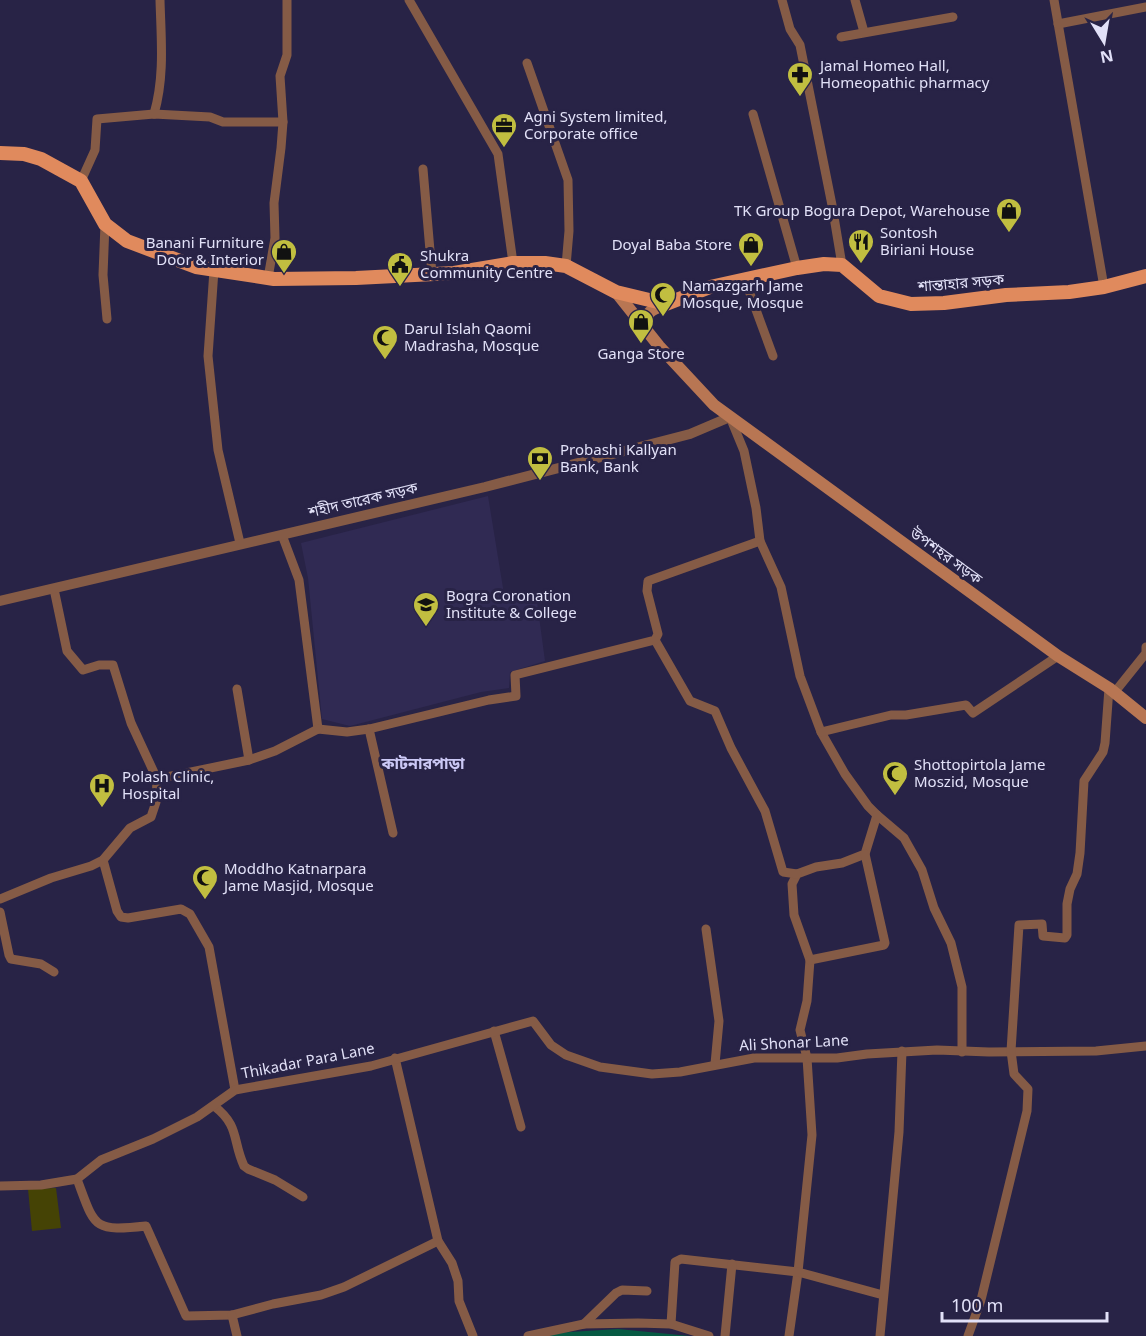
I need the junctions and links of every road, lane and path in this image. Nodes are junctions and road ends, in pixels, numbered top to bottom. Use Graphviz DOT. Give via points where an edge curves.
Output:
graph roads {
  1 [pos="160,0"];
  2 [pos="287,0"];
  3 [pos="409,0"];
  4 [pos="782,0"];
  5 [pos="855,0"];
  6 [pos="1054,0"];
  7 [pos="1146,7"];
  8 [pos="952,17"];
  9 [pos="1058,24"];
  10 [pos="864,32"];
  11 [pos="841,37"];
  12 [pos="528,63"];
  13 [pos="154,114"];
  14 [pos="753,114"];
  15 [pos="283,122"];
  16 [pos="0,153"];
  17 [pos="423,169"];
  18 [pos="81,181"];
  19 [pos="105,224"];
  20 [pos="513,263"];
  21 [pos="842,265"];
  22 [pos="566,266"];
  23 [pos="796,268"];
  24 [pos="214,270"];
  25 [pos="432,274"];
  26 [pos="1146,276"];
  27 [pos="268,278"];
  28 [pos="745,280"];
  29 [pos="1104,287"];
  30 [pos="616,292"];
  31 [pos="666,304"];
  32 [pos="107,319"];
  33 [pos="647,330"];
  34 [pos="773,356"];
  35 [pos="730,417"];
  36 [pos="282,535"];
  37 [pos="760,541"];
  38 [pos="240,543"];
  39 [pos="54,589"];
  40 [pos="0,601"];
  41 [pos="655,640"];
  42 [pos="1146,647"];
  43 [pos="1058,656"];
  44 [pos="237,689"];
  45 [pos="1112,691"];
  46 [pos="1146,718"];
  47 [pos="318,729"];
  48 [pos="369,729"];
  49 [pos="821,732"];
  50 [pos="249,760"];
  51 [pos="157,779"];
  52 [pos="877,815"];
  53 [pos="393,833"];
  54 [pos="865,854"];
  55 [pos="103,860"];
  56 [pos="797,874"];
  57 [pos="0,899"];
  58 [pos="0,912"];
  59 [pos="706,929"];
  60 [pos="810,960"];
  61 [pos="54,972"];
  62 [pos="533,1021"];
  63 [pos="494,1031"];
  64 [pos="1146,1046"];
  65 [pos="902,1051"];
  66 [pos="1011,1051"];
  67 [pos="962,1052"];
  68 [pos="395,1058"];
  69 [pos="807,1058"];
  70 [pos="715,1064"];
  71 [pos="235,1090"];
  72 [pos="214,1106"];
  73 [pos="521,1127"];
  74 [pos="77,1179"];
  75 [pos="0,1186"];
  76 [pos="303,1197"];
  77 [pos="438,1241"];
  78 [pos="732,1264"];
  79 [pos="798,1272"];
  80 [pos="647,1291"];
  81 [pos="883,1295"];
  82 [pos="232,1316"];
  83 [pos="584,1324"];
  84 [pos="671,1324"];
  85 [pos="237,1336"];
  86 [pos="472,1336"];
  87 [pos="528,1336"];
  88 [pos="709,1336"];
  89 [pos="725,1336"];
  90 [pos="789,1336"];
  91 [pos="880,1336"];
  92 [pos="968,1336"];
  1 -- 13 [label="street" via="162,63"];
  2 -- 15 [label="street" via="287,55 280,76"];
  3 -- 20 [label="street" via="498,154"];
  4 -- 21 [label="street" via="790,29 800,45"];
  5 -- 10 [label="street"];
  6 -- 9 [label="street"];
  7 -- 9 [label="street"];
  8 -- 10 [label="street"];
  9 -- 29 [label="street"];
  10 -- 11 [label="street"];
  12 -- 22 [label="street" via="568,180 570,231"];
  13 -- 15 [label="street" via="210,117 223,122"];
  13 -- 18 [label="street" via="97,119 95,150"];
  14 -- 23 [label="street"];
  15 -- 27 [label="street" via="274,203 275,238"];
  16 -- 18 [label="main road" via="40,159"];
  17 -- 25 [label="street"];
  18 -- 19 [label="main road"];
  19 -- 24 [label="main road" via="127,241"];
  19 -- 32 [label="street" via="103,275"];
  20 -- 22 [label="main road"];
  20 -- 25 [label="main road"];
  21 -- 23 [label="main road"];
  21 -- 29 [label="main road, শান্তাহার সড়ক" via="879,297 911,304"];
  22 -- 30 [label="main road"];
  23 -- 28 [label="main road"];
  24 -- 27 [label="main road"];
  24 -- 38 [label="street" via="208,356 219,450"];
  25 -- 27 [label="main road"];
  26 -- 29 [label="main road, শান্তাহার সড়ক"];
  28 -- 31 [label="main road" via="710,287"];
  28 -- 34 [label="street"];
  30 -- 31 [label="main road"];
  30 -- 33 [label="main road, উপশহর সড়ক"];
  31 -- 33 [label="main road" via="647,315"];
  33 -- 35 [label="main road, উপশহর সড়ক" via="714,405"];
  35 -- 36 [label="street, শহীদ তারেক সড়ক" via="690,434"];
  35 -- 37 [label="street" via="744,451"];
  35 -- 43 [label="main road, উপশহর সড়ক"];
  36 -- 38 [label="street, শহীদ তারেক সড়ক"];
  36 -- 47 [label="street" via="299,580"];
  37 -- 41 [label="street" via="648,581 658,634"];
  37 -- 49 [label="street" via="781,587 800,676"];
  38 -- 39 [label="street, শহীদ তারেক সড়ক"];
  39 -- 40 [label="street, শহীদ তারেক সড়ক"];
  39 -- 51 [label="street" via="67,651 83,670 113,665 130,723"];
  41 -- 48 [label="street" via="515,675 516,696"];
  41 -- 56 [label="street" via="690,701 715,711 765,811 783,872"];
  42 -- 45 [label="street" via="1146,653"];
  43 -- 45 [label="main road, উপশহর সড়ক"];
  43 -- 49 [label="street" via="973,713 966,705 891,715"];
  44 -- 50 [label="street"];
  45 -- 46 [label="main road, উপশহর সড়ক"];
  45 -- 66 [label="street" via="1103,752 1084,781 1080,853 1067,904 1067,935 1043,936 1042,924 1019,926"];
  47 -- 48 [label="street"];
  47 -- 50 [label="street"];
  48 -- 53 [label="street"];
  49 -- 52 [label="street" via="845,774"];
  50 -- 51 [label="street"];
  51 -- 55 [label="street" via="151,817 130,828"];
  52 -- 54 [label="street"];
  52 -- 67 [label="street" via="904,838 922,870 951,943 962,987"];
  54 -- 56 [label="street"];
  54 -- 60 [label="street" via="884,945"];
  55 -- 57 [label="street"];
  55 -- 71 [label="street" via="121,917 181,909 190,914 209,947"];
  56 -- 60 [label="street" via="791,896"];
  58 -- 61 [label="street" via="11,959 41,963"];
  59 -- 70 [label="street" via="719,1021"];
  60 -- 69 [label="street" via="800,1030"];
  62 -- 63 [label="street, Thikadar Para Lane"];
  62 -- 70 [label="street, Ali Shonar Lane" via="551,1046 600,1067 652,1074"];
  63 -- 68 [label="street, Thikadar Para Lane"];
  63 -- 73 [label="street"];
  64 -- 66 [label="street, Ali Shonar Lane" via="1096,1051"];
  65 -- 67 [label="street, Ali Shonar Lane"];
  65 -- 69 [label="street, Ali Shonar Lane"];
  65 -- 81 [label="street" via="899,1132"];
  66 -- 67 [label="street, Ali Shonar Lane"];
  66 -- 92 [label="street" via="1014,1074 1028,1089 1027,1111 981,1300"];
  68 -- 71 [label="street, Thikadar Para Lane" via="371,1066"];
  68 -- 77 [label="street"];
  69 -- 70 [label="street, Ali Shonar Lane" via="753,1058"];
  69 -- 79 [label="street" via="812,1135"];
  71 -- 72 [label="street, Thikadar Para Lane"];
  72 -- 74 [label="street, Thikadar Para Lane" via="153,1139 101,1160"];
  72 -- 76 [label="street" via="233,1126 244,1166"];
  74 -- 75 [label="street, Thikadar Para Lane"];
  74 -- 82 [label="street" via="91,1217 101,1226 146,1226 186,1316"];
  77 -- 82 [label="street" via="328,1292"];
  77 -- 86 [label="street" via="452,1263 459,1301"];
  78 -- 79 [label="street"];
  78 -- 84 [label="street" via="681,1259 675,1262"];
  78 -- 89 [label="street"];
  79 -- 81 [label="street"];
  79 -- 90 [label="street"];
  80 -- 83 [label="street" via="616,1293"];
  81 -- 91 [label="street"];
  82 -- 85 [label="street"];
  83 -- 84 [label="street"];
  83 -- 87 [label="street"];
  84 -- 88 [label="street"];
}
